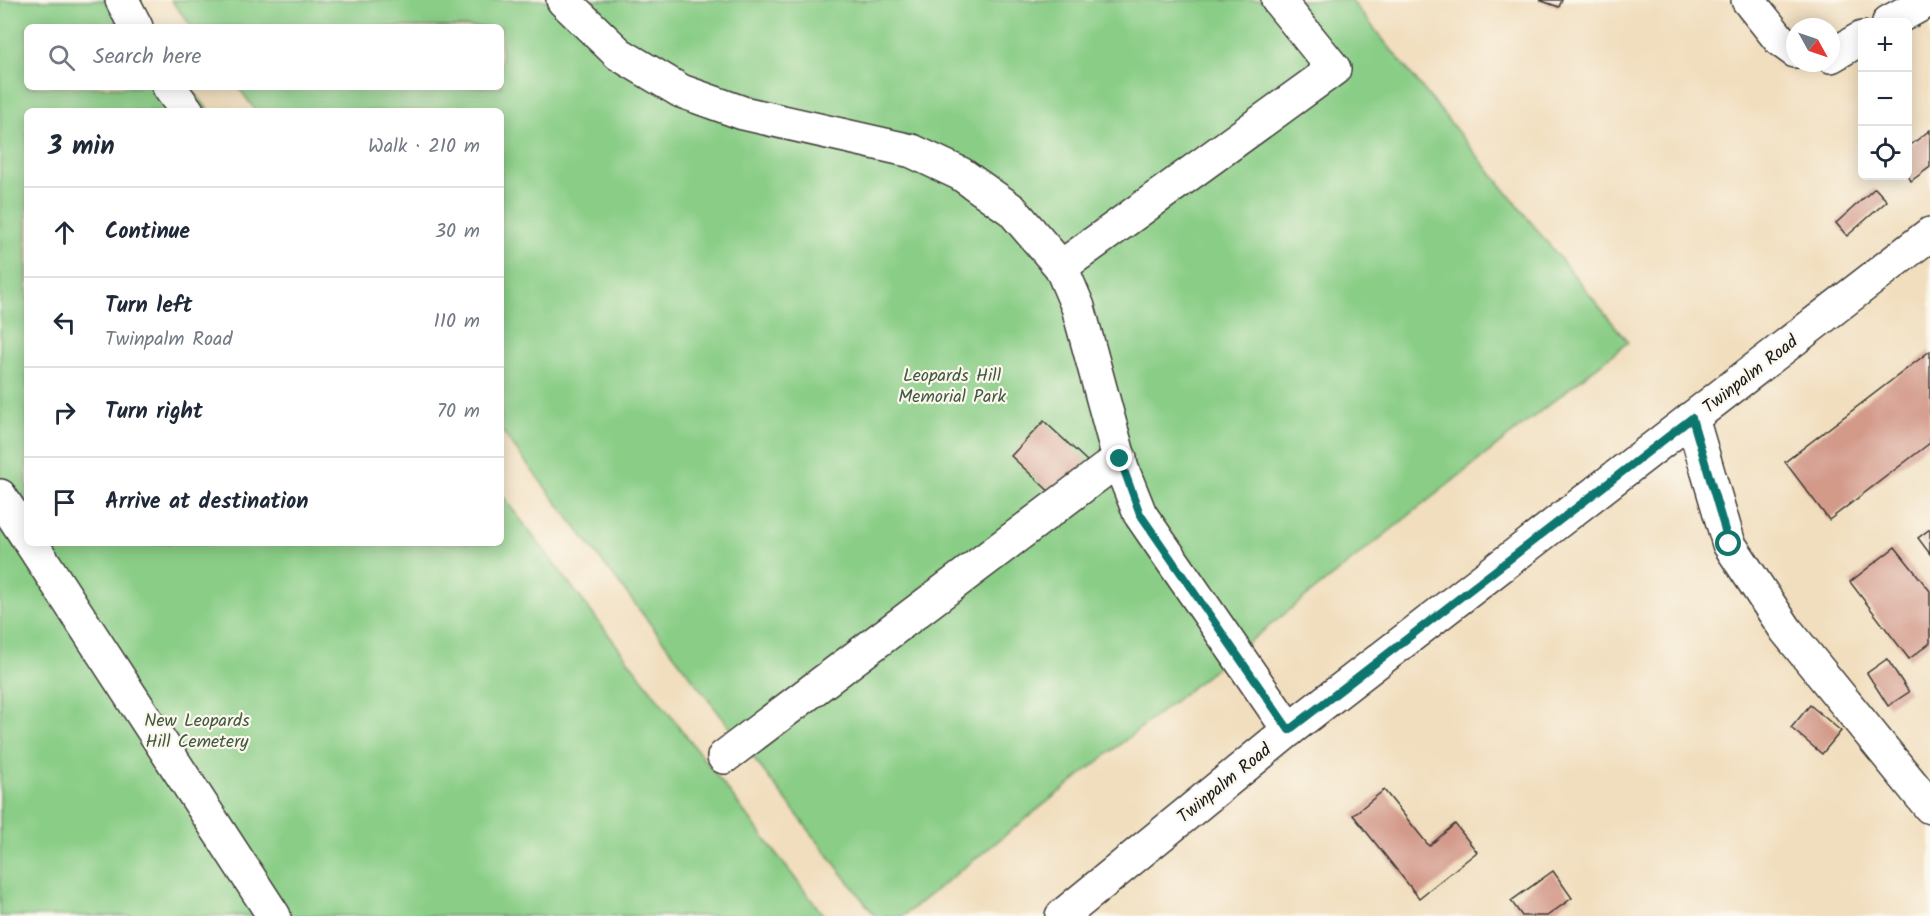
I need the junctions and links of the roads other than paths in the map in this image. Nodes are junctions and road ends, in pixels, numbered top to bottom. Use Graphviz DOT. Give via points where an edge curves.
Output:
graph roads {
  1 [pos="122,0"];
  2 [pos="563,0"];
  3 [pos="1278,0"];
  4 [pos="1748,0"];
  5 [pos="1929,0"];
  6 [pos="1896,18"];
  7 [pos="134,24"];
  8 [pos="1858,41"];
  9 [pos="1786,44"];
  10 [pos="1840,51"];
  11 [pos="172,90"];
  12 [pos="186,108"];
  13 [pos="1930,234"];
  14 [pos="1061,267"];
  15 [pos="1692,418"];
  16 [pos="1120,459"];
  17 [pos="0,496"];
  18 [pos="24,532"];
  19 [pos="33,546"];
  20 [pos="1289,730"];
  21 [pos="724,757"];
  22 [pos="1930,807"];
  23 [pos="274,916"];
  24 [pos="1062,916"];
  1 -- 7 [label="main road"];
  2 -- 14 [label="main road" via="618,54 681,92 743,113 912,151 961,174 1012,210"];
  3 -- 14 [label="main road" via="1334,69"];
  4 -- 9 [label="main road"];
  5 -- 6 [label="main road"];
  8 -- 10 [label="main road"];
  11 -- 12 [label="main road"];
  13 -- 15 [label="main road, Twinpalm Road"];
  14 -- 16 [label="main road" via="1078,307"];
  15 -- 20 [label="main road, Twinpalm Road"];
  15 -- 22 [label="main road" via="1729,544 1786,630"];
  16 -- 20 [label="main road" via="1140,514"];
  16 -- 21 [label="main road"];
  17 -- 18 [label="main road"];
  19 -- 23 [label="main road"];
  20 -- 24 [label="main road, Twinpalm Road"];
}
